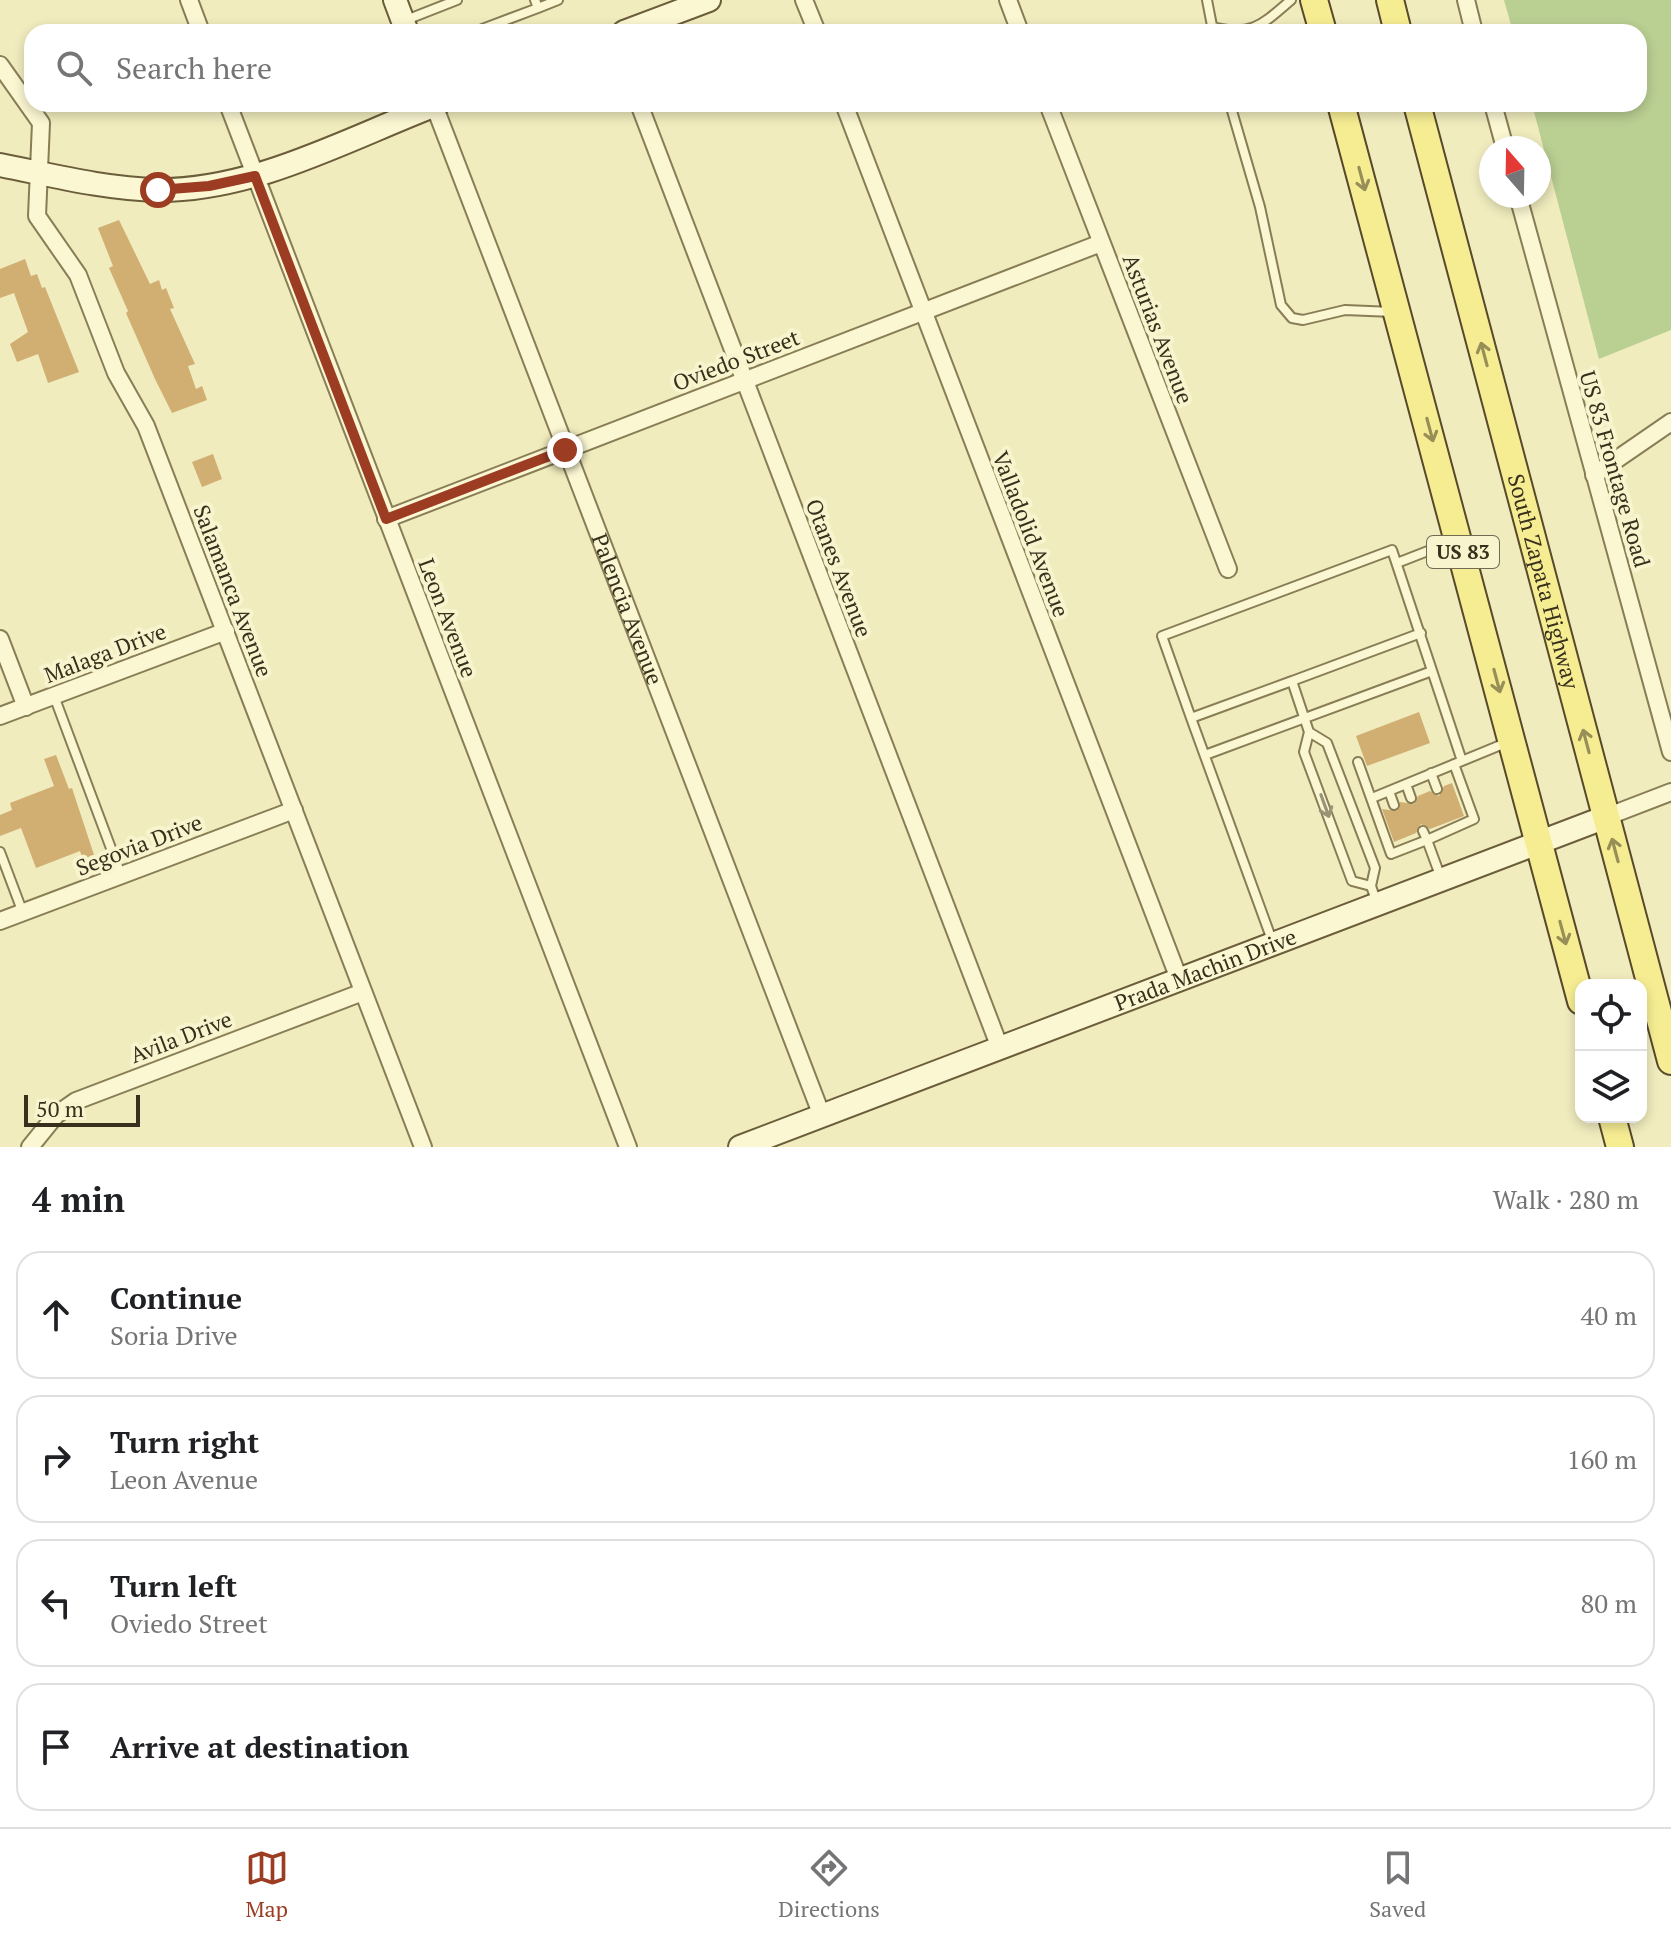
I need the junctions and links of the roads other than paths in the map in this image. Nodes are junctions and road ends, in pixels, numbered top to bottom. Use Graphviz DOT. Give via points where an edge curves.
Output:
graph roads {
  1 [pos="189,0"];
  2 [pos="457,0"];
  3 [pos="558,0"];
  4 [pos="709,0"];
  5 [pos="804,0"];
  6 [pos="1008,0"];
  7 [pos="1207,0"];
  8 [pos="1291,0"];
  9 [pos="1314,0"];
  10 [pos="1390,0"];
  11 [pos="1466,0"];
  12 [pos="536,4"];
  13 [pos="402,18"];
  14 [pos="198,24"];
  15 [pos="493,24"];
  16 [pos="645,24"];
  17 [pos="814,24"];
  18 [pos="1017,24"];
  19 [pos="1211,24"];
  20 [pos="1264,24"];
  21 [pos="1321,24"];
  22 [pos="1396,24"];
  23 [pos="1472,24"];
  24 [pos="0,65"];
  25 [pos="24,99"];
  26 [pos="33,112"];
  27 [pos="231,112"];
  28 [pos="415,112"];
  29 [pos="438,112"];
  30 [pos="642,112"];
  31 [pos="847,112"];
  32 [pos="1051,112"];
  33 [pos="1232,112"];
  34 [pos="1343,112"];
  35 [pos="1419,112"];
  36 [pos="1495,112"];
  37 [pos="1502,136"];
  38 [pos="0,165"];
  39 [pos="40,173"];
  40 [pos="255,176"];
  41 [pos="1521,208"];
  42 [pos="1101,243"];
  43 [pos="922,312"];
  44 [pos="1398,312"];
  45 [pos="744,381"];
  46 [pos="1671,422"];
  47 [pos="565,450"];
  48 [pos="1594,475"];
  49 [pos="386,519"];
  50 [pos="1459,539"];
  51 [pos="1397,563"];
  52 [pos="1228,569"];
  53 [pos="226,631"];
  54 [pos="1421,633"];
  55 [pos="0,639"];
  56 [pos="1432,671"];
  57 [pos="1292,681"];
  58 [pos="54,696"];
  59 [pos="26,707"];
  60 [pos="0,716"];
  61 [pos="1191,718"];
  62 [pos="1305,719"];
  63 [pos="1309,732"];
  64 [pos="1512,740"];
  65 [pos="1671,752"];
  66 [pos="1205,755"];
  67 [pos="1358,762"];
  68 [pos="1458,762"];
  69 [pos="1431,773"];
  70 [pos="1406,784"];
  71 [pos="1437,789"];
  72 [pos="1389,791"];
  73 [pos="1671,792"];
  74 [pos="1372,798"];
  75 [pos="1411,798"];
  76 [pos="1394,805"];
  77 [pos="294,810"];
  78 [pos="1606,817"];
  79 [pos="1425,835"];
  80 [pos="1406,837"];
  81 [pos="1539,842"];
  82 [pos="1410,847"];
  83 [pos="0,852"];
  84 [pos="121,875"];
  85 [pos="1441,878"];
  86 [pos="1374,895"];
  87 [pos="23,913"];
  88 [pos="0,921"];
  89 [pos="1274,943"];
  90 [pos="1179,979"];
  91 [pos="1575,979"];
  92 [pos="363,992"];
  93 [pos="1000,1048"];
  94 [pos="1671,1061"];
  95 [pos="822,1116"];
  96 [pos="1614,1123"];
  97 [pos="30,1147"];
  98 [pos="423,1147"];
  99 [pos="628,1147"];
  100 [pos="740,1147"];
  101 [pos="1620,1147"];
  1 -- 14 [label="street"];
  2 -- 13 [label="lane"];
  3 -- 12 [label="lane"];
  4 -- 16 [label="street"];
  5 -- 17 [label="street"];
  6 -- 18 [label="street"];
  7 -- 19 [label="lane"];
  8 -- 20 [label="lane"];
  9 -- 21 [label="main road"];
  10 -- 22 [label="main road"];
  11 -- 23 [label="street"];
  12 -- 15 [label="lane"];
  24 -- 25 [label="street, Salamanca Avenue"];
  26 -- 39 [label="street, Salamanca Avenue" via="41,123"];
  27 -- 40 [label="street, Leon Avenue"];
  28 -- 40 [label="street"];
  29 -- 47 [label="street, Palencia Avenue"];
  30 -- 45 [label="street, Otanes Avenue"];
  31 -- 43 [label="street, Valladolid Avenue"];
  32 -- 42 [label="street, Asturias Avenue"];
  33 -- 44 [label="lane" via="1281,305 1292,318 1303,320 1345,310"];
  34 -- 44 [label="main road, US 83, one-way"];
  78 -- 35 [label="main road, South Zapata Highway / US 83, one-way"];
  36 -- 37 [label="street"];
  38 -- 39 [label="street"];
  39 -- 40 [label="street" via="158,190"];
  39 -- 53 [label="street, Salamanca Avenue" via="37,216 78,275 116,373 146,426"];
  40 -- 49 [label="street, Leon Avenue"];
  41 -- 48 [label="street, US 83 Frontage Road"];
  42 -- 43 [label="street, Oviedo Street"];
  42 -- 52 [label="street, Asturias Avenue"];
  43 -- 45 [label="street, Oviedo Street"];
  43 -- 90 [label="street, Valladolid Avenue"];
  44 -- 50 [label="main road, US 83, one-way"];
  45 -- 47 [label="street, Oviedo Street"];
  45 -- 93 [label="street, Otanes Avenue"];
  46 -- 48 [label="street"];
  47 -- 49 [label="street, Oviedo Street"];
  47 -- 95 [label="street, Palencia Avenue"];
  48 -- 65 [label="street, US 83 Frontage Road"];
  49 -- 99 [label="street, Leon Avenue"];
  50 -- 51 [label="lane"];
  50 -- 64 [label="main road, US 83, one-way"];
  51 -- 54 [label="lane"];
  51 -- 61 [label="lane" via="1392,550 1162,636"];
  53 -- 58 [label="street, Malaga Drive"];
  53 -- 77 [label="street, Salamanca Avenue"];
  54 -- 56 [label="lane"];
  54 -- 57 [label="lane"];
  55 -- 59 [label="street"];
  56 -- 62 [label="lane"];
  56 -- 68 [label="lane"];
  57 -- 61 [label="lane"];
  57 -- 62 [label="lane"];
  58 -- 59 [label="street, Malaga Drive"];
  58 -- 84 [label="lane"];
  59 -- 60 [label="street, Malaga Drive"];
  61 -- 66 [label="lane"];
  62 -- 63 [label="lane"];
  62 -- 66 [label="lane"];
  63 -- 86 [label="lane" via="1327,743 1375,868"];
  63 -- 86 [label="lane, one-way" via="1304,752 1352,881"];
  64 -- 68 [label="lane"];
  64 -- 81 [label="main road, US 83"];
  66 -- 89 [label="lane"];
  67 -- 74 [label="lane"];
  68 -- 69 [label="lane"];
  68 -- 79 [label="lane" via="1474,819"];
  69 -- 70 [label="lane"];
  69 -- 71 [label="lane"];
  70 -- 72 [label="lane"];
  70 -- 75 [label="lane"];
  72 -- 74 [label="lane"];
  72 -- 76 [label="lane"];
  73 -- 78 [label="street, Prada Machin Drive"];
  74 -- 82 [label="lane" via="1391,854"];
  77 -- 84 [label="street, Segovia Drive"];
  77 -- 92 [label="street, Salamanca Avenue"];
  78 -- 81 [label="street, Prada Machin Drive"];
  94 -- 78 [label="main road, South Zapata Highway / US 83, one-way"];
  79 -- 82 [label="lane"];
  79 -- 85 [label="lane"];
  80 -- 82 [label="lane"];
  81 -- 85 [label="street, Prada Machin Drive"];
  81 -- 91 [label="main road, US 83, one-way"];
  83 -- 87 [label="lane"];
  84 -- 87 [label="street, Segovia Drive"];
  85 -- 86 [label="street, Prada Machin Drive"];
  86 -- 89 [label="street, Prada Machin Drive"];
  87 -- 88 [label="street, Segovia Drive"];
  89 -- 90 [label="street, Prada Machin Drive"];
  90 -- 93 [label="street, Prada Machin Drive"];
  92 -- 97 [label="street, Avila Drive" via="76,1101 56,1115"];
  92 -- 98 [label="street, Salamanca Avenue"];
  93 -- 95 [label="street, Prada Machin Drive"];
  95 -- 100 [label="street, Prada Machin Drive"];
  96 -- 101 [label="main road"];
}
